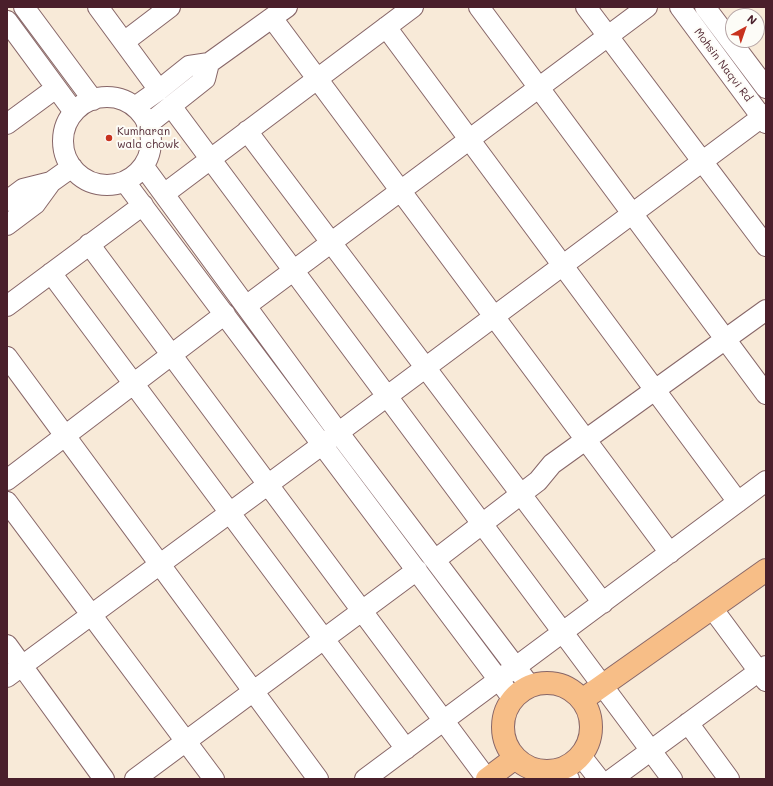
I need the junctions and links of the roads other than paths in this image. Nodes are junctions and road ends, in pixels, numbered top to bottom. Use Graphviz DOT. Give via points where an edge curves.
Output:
graph roads {
  1 [pos="24,7"];
  2 [pos="98,7"];
  3 [pos="413,7"];
  4 [pos="479,7"];
  5 [pos="586,7"];
  6 [pos="646,7"];
  7 [pos="680,7"];
  8 [pos="705,7"];
  9 [pos="163,9"];
  10 [pos="280,12"];
  11 [pos="7,21"];
  12 [pos="386,27"];
  13 [pos="608,36"];
  14 [pos="124,42"];
  15 [pos="209,63"];
  16 [pos="763,78"];
  17 [pos="318,79"];
  18 [pos="56,88"];
  19 [pos="539,88"];
  20 [pos="159,90"];
  21 [pos="93,100"];
  22 [pos="171,106"];
  23 [pos="135,107"];
  24 [pos="74,112"];
  25 [pos="765,118"];
  26 [pos="7,124"];
  27 [pos="148,125"];
  28 [pos="247,131"];
  29 [pos="469,139"];
  30 [pos="210,159"];
  31 [pos="702,161"];
  32 [pos="72,167"];
  33 [pos="144,167"];
  34 [pos="51,182"];
  35 [pos="125,182"];
  36 [pos="400,191"];
  37 [pos="164,194"];
  38 [pos="7,201"];
  39 [pos="143,204"];
  40 [pos="632,213"];
  41 [pos="7,225"];
  42 [pos="331,242"];
  43 [pos="89,244"];
  44 [pos="766,246"];
  45 [pos="563,265"];
  46 [pos="294,271"];
  47 [pos="51,273"];
  48 [pos="7,306"];
  49 [pos="246,306"];
  50 [pos="766,310"];
  51 [pos="225,314"];
  52 [pos="494,316"];
  53 [pos="726,339"];
  54 [pos="172,355"];
  55 [pos="7,357"];
  56 [pos="426,367"];
  57 [pos="133,384"];
  58 [pos="655,390"];
  59 [pos="766,394"];
  60 [pos="387,396"];
  61 [pos="338,432"];
  62 [pos="65,436"];
  63 [pos="586,440"];
  64 [pos="323,444"];
  65 [pos="7,480"];
  66 [pos="766,482"];
  67 [pos="268,484"];
  68 [pos="521,494"];
  69 [pos="7,502"];
  70 [pos="738,502"];
  71 [pos="230,513"];
  72 [pos="482,524"];
  73 [pos="670,553"];
  74 [pos="435,560"];
  75 [pos="160,564"];
  76 [pos="417,570"];
  77 [pos="766,570"];
  78 [pos="603,603"];
  79 [pos="712,608"];
  80 [pos="362,611"];
  81 [pos="92,615"];
  82 [pos="563,632"];
  83 [pos="324,639"];
  84 [pos="7,645"];
  85 [pos="516,667"];
  86 [pos="15,671"];
  87 [pos="764,672"];
  88 [pos="499,680"];
  89 [pos="530,686"];
  90 [pos="602,686"];
  91 [pos="253,691"];
  92 [pos="513,699"];
  93 [pos="582,700"];
  94 [pos="444,720"];
  95 [pos="688,723"];
  96 [pos="186,741"];
  97 [pos="406,748"];
  98 [pos="651,750"];
  99 [pos="581,756"];
  100 [pos="515,758"];
  101 [pos="565,774"];
  102 [pos="104,779"];
  103 [pos="135,779"];
  104 [pos="214,779"];
  105 [pos="318,779"];
  106 [pos="365,779"];
  107 [pos="487,779"];
  108 [pos="599,779"];
  109 [pos="612,779"];
  110 [pos="672,779"];
  111 [pos="729,779"];
  1 -- 21 [label="street"];
  2 -- 14 [label="street"];
  3 -- 12 [label="street"];
  4 -- 19 [label="street"];
  5 -- 13 [label="street"];
  6 -- 13 [label="street"];
  7 -- 25 [label="street, Mohsin Naqvi Rd"];
  8 -- 16 [label="street, Mohsin Naqvi Rd"];
  9 -- 14 [label="street"];
  10 -- 15 [label="street"];
  10 -- 17 [label="street"];
  11 -- 18 [label="street"];
  12 -- 17 [label="street"];
  12 -- 29 [label="street"];
  13 -- 19 [label="street"];
  13 -- 31 [label="street"];
  14 -- 20 [label="street"];
  15 -- 20 [label="street" via="189,66"];
  15 -- 22 [label="street" via="204,79"];
  17 -- 28 [label="street"];
  17 -- 36 [label="street"];
  18 -- 24 [label="street"];
  18 -- 26 [label="street"];
  19 -- 29 [label="street"];
  19 -- 40 [label="street"];
  20 -- 23 [label="street"];
  21 -- 23 [label="street" via="115,98"];
  21 -- 24 [label="street"];
  22 -- 27 [label="street"];
  22 -- 30 [label="street"];
  23 -- 27 [label="street"];
  24 -- 32 [label="street" via="63,139 65,153"];
  25 -- 31 [label="street"];
  27 -- 33 [label="street" via="151,136 150,152"];
  28 -- 30 [label="street"];
  28 -- 42 [label="street"];
  29 -- 36 [label="street"];
  29 -- 45 [label="street"];
  30 -- 37 [label="street"];
  30 -- 46 [label="street"];
  31 -- 40 [label="street"];
  31 -- 44 [label="street"];
  32 -- 34 [label="street"];
  32 -- 35 [label="street" via="90,182 114,185"];
  33 -- 35 [label="street"];
  33 -- 37 [label="street"];
  34 -- 38 [label="street" via="23,189"];
  34 -- 41 [label="street" via="34,204"];
  35 -- 39 [label="street"];
  36 -- 42 [label="street"];
  36 -- 52 [label="street"];
  37 -- 49 [label="street"];
  39 -- 43 [label="street"];
  39 -- 51 [label="street"];
  40 -- 45 [label="street"];
  40 -- 53 [label="street"];
  42 -- 46 [label="street"];
  42 -- 56 [label="street"];
  43 -- 47 [label="street"];
  43 -- 54 [label="street"];
  45 -- 52 [label="street"];
  45 -- 58 [label="street"];
  46 -- 49 [label="street"];
  46 -- 60 [label="street"];
  47 -- 48 [label="street"];
  47 -- 57 [label="street"];
  49 -- 61 [label="street"];
  50 -- 53 [label="street"];
  51 -- 54 [label="street"];
  51 -- 64 [label="street"];
  52 -- 56 [label="street"];
  52 -- 63 [label="street"];
  53 -- 58 [label="street"];
  53 -- 59 [label="street"];
  54 -- 57 [label="street"];
  54 -- 67 [label="street"];
  55 -- 62 [label="street"];
  56 -- 60 [label="street"];
  56 -- 68 [label="street"];
  57 -- 62 [label="street"];
  57 -- 71 [label="street"];
  58 -- 63 [label="street"];
  58 -- 70 [label="street"];
  60 -- 61 [label="street"];
  60 -- 72 [label="street"];
  61 -- 64 [label="street"];
  61 -- 74 [label="street"];
  62 -- 65 [label="street"];
  62 -- 75 [label="street"];
  63 -- 68 [label="street" via="552,464 538,481"];
  63 -- 73 [label="street"];
  64 -- 67 [label="street"];
  64 -- 76 [label="street"];
  66 -- 70 [label="street"];
  67 -- 71 [label="street"];
  67 -- 80 [label="street"];
  68 -- 72 [label="street"];
  68 -- 78 [label="street"];
  69 -- 81 [label="street"];
  70 -- 73 [label="street"];
  71 -- 75 [label="street"];
  71 -- 83 [label="street"];
  72 -- 74 [label="street"];
  72 -- 82 [label="street"];
  73 -- 78 [label="street"];
  74 -- 85 [label="street"];
  75 -- 81 [label="street"];
  75 -- 91 [label="street"];
  76 -- 80 [label="street"];
  76 -- 88 [label="street"];
  77 -- 79 [label="main road"];
  78 -- 82 [label="street"];
  79 -- 87 [label="street"];
  79 -- 90 [label="main road"];
  80 -- 83 [label="street"];
  80 -- 94 [label="street"];
  81 -- 86 [label="street"];
  81 -- 96 [label="street"];
  82 -- 85 [label="street"];
  82 -- 90 [label="street"];
  83 -- 91 [label="street"];
  83 -- 97 [label="street"];
  84 -- 86 [label="street"];
  85 -- 88 [label="street"];
  85 -- 89 [label="street"];
  86 -- 102 [label="street"];
  87 -- 95 [label="street"];
  88 -- 92 [label="street"];
  88 -- 94 [label="street"];
  89 -- 92 [label="main road"];
  89 -- 93 [label="main road" via="558,684 572,690"];
  90 -- 93 [label="main road"];
  90 -- 98 [label="street"];
  91 -- 96 [label="street"];
  91 -- 105 [label="street"];
  92 -- 100 [label="main road" via="504,718 504,732 507,746"];
  93 -- 99 [label="main road" via="589,712 592,725 590,738"];
  94 -- 97 [label="street"];
  94 -- 107 [label="street"];
  95 -- 98 [label="street"];
  95 -- 111 [label="street"];
  96 -- 103 [label="street"];
  96 -- 104 [label="street"];
  97 -- 106 [label="street"];
  98 -- 109 [label="street"];
  98 -- 110 [label="street"];
  99 -- 101 [label="main road"];
  99 -- 108 [label="street"];
  100 -- 101 [label="main road" via="529,768"];
  100 -- 107 [label="main road"];
}
